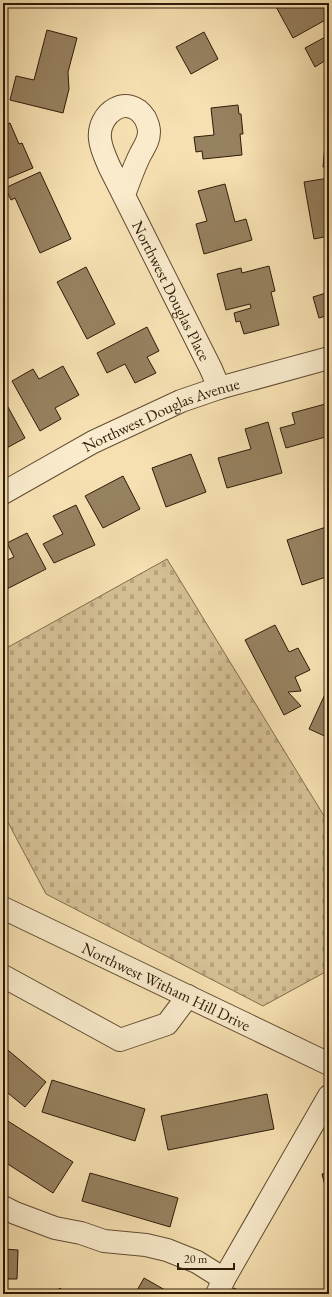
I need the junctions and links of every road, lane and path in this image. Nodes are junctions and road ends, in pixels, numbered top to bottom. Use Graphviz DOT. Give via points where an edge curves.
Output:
graph roads {
  1 [pos="124,194"];
  2 [pos="329,358"];
  3 [pos="219,388"];
  4 [pos="3,493"];
  5 [pos="3,908"];
  6 [pos="3,976"];
  7 [pos="188,996"];
  8 [pos="329,1064"];
  9 [pos="329,1096"];
  10 [pos="3,1207"];
  11 [pos="221,1286"];
  1 -- 3 [label="street, Northwest Douglas Place" via="212,368"];
  2 -- 3 [label="street, Northwest Douglas Avenue"];
  3 -- 4 [label="street, Northwest Douglas Avenue" via="181,401 93,442"];
  5 -- 7 [label="street, Northwest Witham Hill Drive"];
  6 -- 7 [label="street" via="120,1040 168,1024"];
  7 -- 8 [label="street, Northwest Witham Hill Drive"];
  9 -- 11 [label="street"];
  10 -- 11 [label="street" via="55,1228 104,1241 167,1250 197,1262"];
}
